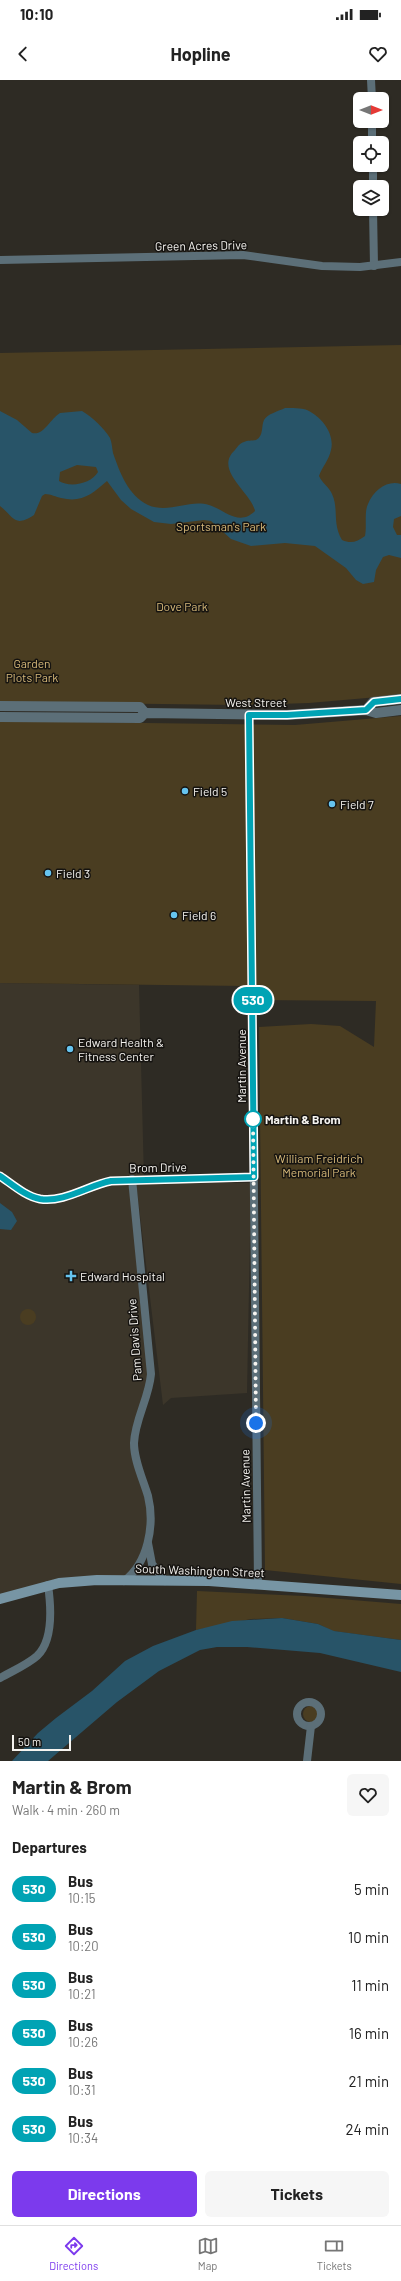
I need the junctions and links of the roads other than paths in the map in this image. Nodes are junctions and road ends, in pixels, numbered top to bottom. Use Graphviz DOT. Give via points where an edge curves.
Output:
graph roads {
  1 [pos="371,80"];
  2 [pos="372,92"];
  3 [pos="373,216"];
  4 [pos="0,260"];
  5 [pos="401,262"];
  6 [pos="374,266"];
  7 [pos="401,699"];
  8 [pos="0,706"];
  9 [pos="366,710"];
  10 [pos="401,710"];
  11 [pos="145,713"];
  12 [pos="249,715"];
  13 [pos="0,717"];
  14 [pos="0,1176"];
  15 [pos="254,1177"];
  16 [pos="132,1180"];
  17 [pos="148,1542"];
  18 [pos="124,1580"];
  19 [pos="165,1581"];
  20 [pos="258,1584"];
  21 [pos="48,1585"];
  22 [pos="401,1595"];
  23 [pos="0,1599"];
  24 [pos="0,1678"];
  25 [pos="311,1726"];
  26 [pos="308,1761"];
  1 -- 2 [label="street"];
  3 -- 6 [label="street"];
  4 -- 6 [label="street, Green Acres Drive" via="243,255 308,265"];
  5 -- 6 [label="street, Green Acres Drive"];
  7 -- 9 [label="street, West Street" via="374,702"];
  8 -- 11 [label="street, West Street" via="140,707"];
  9 -- 10 [label="street, West Street" via="376,713"];
  9 -- 12 [label="street, West Street"];
  11 -- 12 [label="street, West Street"];
  11 -- 13 [label="street, West Street" via="140,718"];
  12 -- 15 [label="street, Martin Avenue"];
  14 -- 16 [label="street, Brom Drive" via="40,1199 65,1196 100,1183"];
  15 -- 16 [label="street, Brom Drive"];
  15 -- 20 [label="street, Martin Avenue"];
  16 -- 17 [label="street, Pam Davis Drive" via="151,1374 135,1430 134,1444 150,1506"];
  17 -- 18 [label="street, Pam Davis Drive" via="138,1566"];
  17 -- 19 [label="street, Pam Davis Drive" via="152,1564"];
  18 -- 19 [label="main road, South Washington Street"];
  18 -- 21 [label="main road, South Washington Street" via="72,1581"];
  19 -- 20 [label="main road, South Washington Street"];
  20 -- 22 [label="main road, South Washington Street"];
  21 -- 23 [label="main road, South Washington Street"];
  21 -- 24 [label="street" via="49,1626 46,1643 35,1657"];
  25 -- 26 [label="street"];
}
